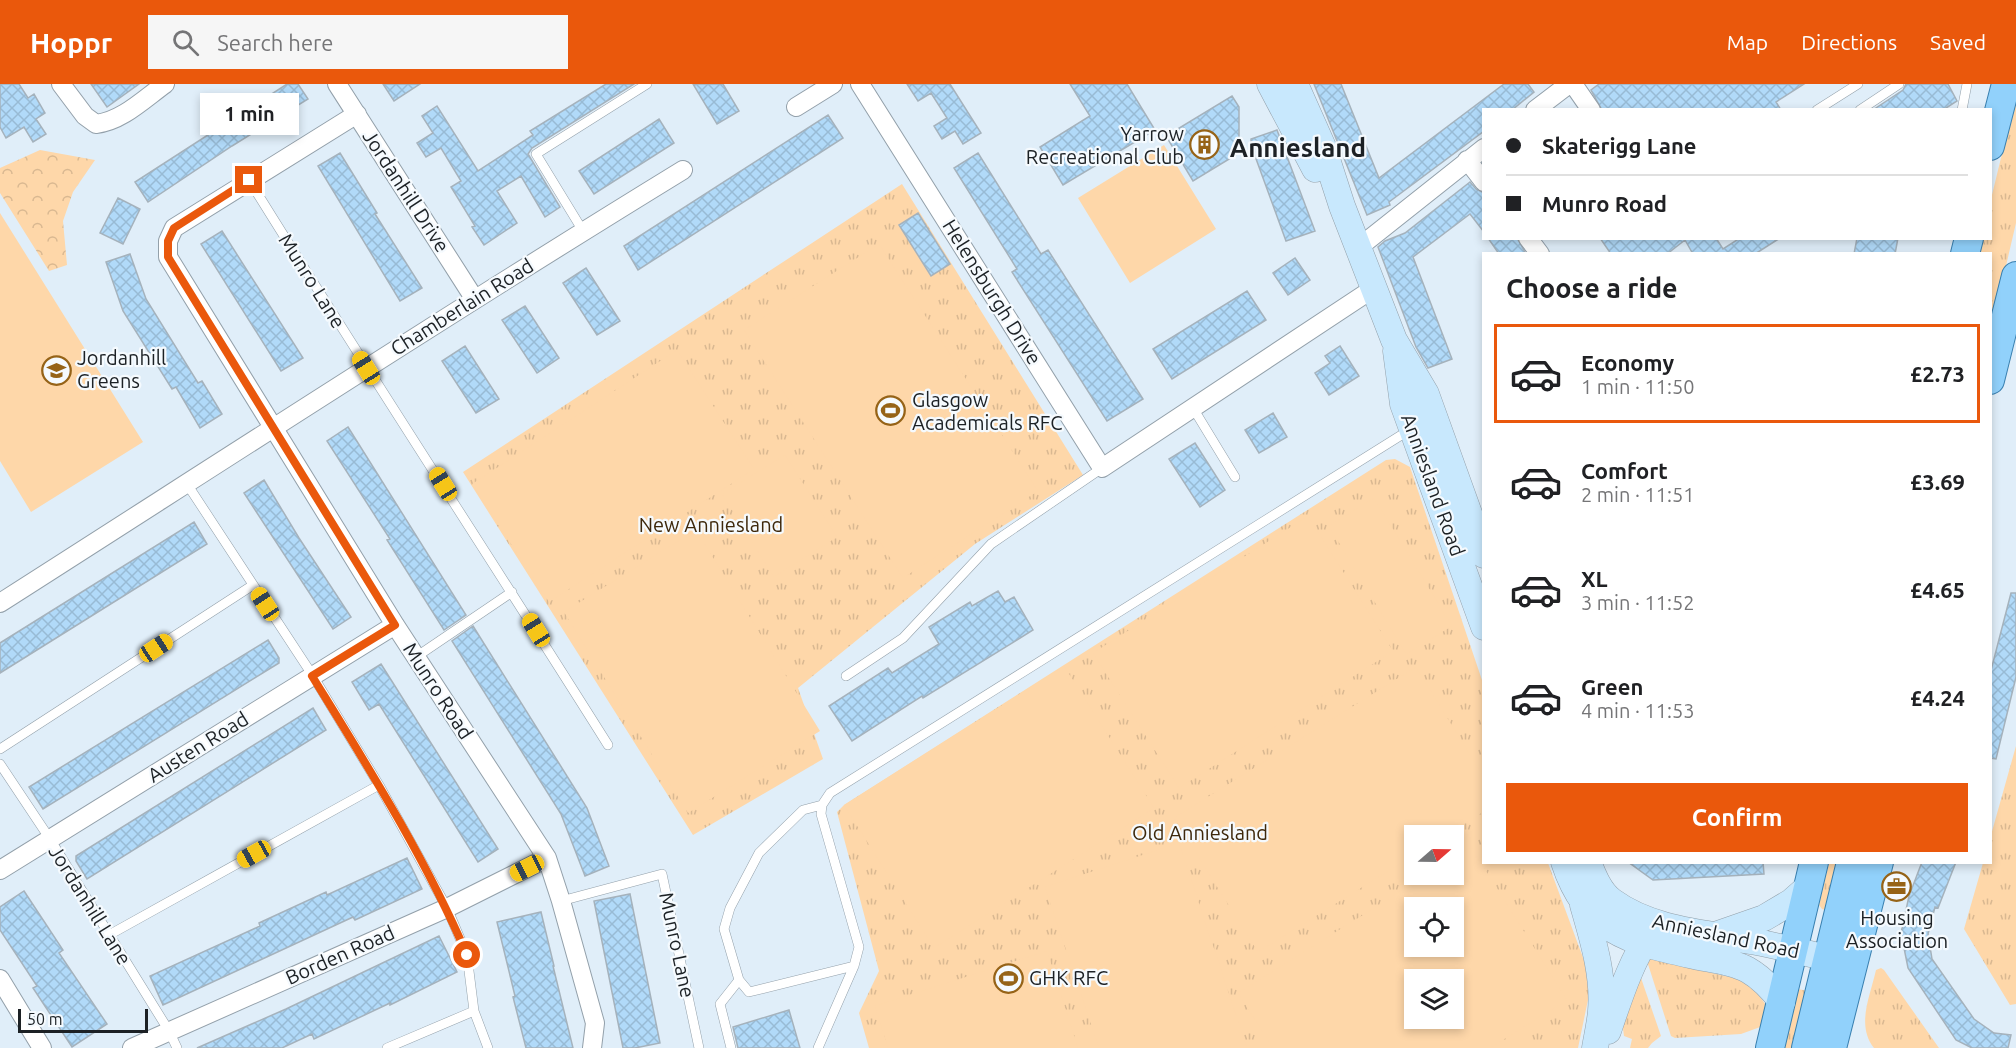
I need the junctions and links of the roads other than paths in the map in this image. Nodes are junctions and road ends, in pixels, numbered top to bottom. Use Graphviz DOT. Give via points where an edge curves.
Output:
graph roads {
  1 [pos="61,84"];
  2 [pos="165,84"];
  3 [pos="337,84"];
  4 [pos="648,84"];
  5 [pos="833,84"];
  6 [pos="860,84"];
  7 [pos="1270,84"];
  8 [pos="1295,84"];
  9 [pos="1571,84"];
  10 [pos="1858,84"];
  11 [pos="1899,84"];
  12 [pos="1967,84"];
  13 [pos="2006,84"];
  14 [pos="796,107"];
  15 [pos="1538,108"];
  16 [pos="1589,108"];
  17 [pos="1820,108"];
  18 [pos="1863,108"];
  19 [pos="1962,108"];
  20 [pos="357,114"];
  21 [pos="1992,138"];
  22 [pos="1482,149"];
  23 [pos="1467,160"];
  24 [pos="683,170"];
  25 [pos="1482,179"];
  26 [pos="249,180"];
  27 [pos="1342,206"];
  28 [pos="583,231"];
  29 [pos="1358,248"];
  30 [pos="2016,276"];
  31 [pos="1374,288"];
  32 [pos="474,298"];
  33 [pos="366,368"];
  34 [pos="1992,370"];
  35 [pos="1193,408"];
  36 [pos="1424,424"];
  37 [pos="274,427"];
  38 [pos="1102,468"];
  39 [pos="1235,477"];
  40 [pos="187,484"];
  41 [pos="1482,551"];
  42 [pos="253,585"];
  43 [pos="512,592"];
  44 [pos="0,603"];
  45 [pos="1482,620"];
  46 [pos="395,625"];
  47 [pos="416,657"];
  48 [pos="312,676"];
  49 [pos="846,676"];
  50 [pos="608,745"];
  51 [pos="0,748"];
  52 [pos="0,764"];
  53 [pos="379,785"];
  54 [pos="822,805"];
  55 [pos="50,839"];
  56 [pos="547,858"];
  57 [pos="1565,864"];
  58 [pos="1589,864"];
  59 [pos="1851,864"];
  60 [pos="1878,864"];
  61 [pos="0,870"];
  62 [pos="1811,875"];
  63 [pos="561,901"];
  64 [pos="1582,902"];
  65 [pos="447,908"];
  66 [pos="1657,924"];
  67 [pos="109,935"];
  68 [pos="1715,935"];
  69 [pos="1642,944"];
  70 [pos="1794,951"];
  71 [pos="1841,961"];
  72 [pos="854,966"];
  73 [pos="0,979"];
  74 [pos="739,980"];
  75 [pos="1782,1002"];
  76 [pos="1843,1010"];
  77 [pos="474,1011"];
  78 [pos="169,1031"];
  79 [pos="42,1048"];
  80 [pos="132,1048"];
  81 [pos="177,1048"];
  82 [pos="387,1048"];
  83 [pos="488,1048"];
  84 [pos="592,1048"];
  85 [pos="699,1048"];
  86 [pos="731,1048"];
  87 [pos="818,1048"];
  88 [pos="1595,1048"];
  89 [pos="1602,1048"];
  90 [pos="1770,1048"];
  91 [pos="1806,1048"];
  92 [pos="1832,1048"];
  93 [pos="1848,1048"];
  1 -- 2 [label="street" via="85,116 96,124 118,118"];
  3 -- 20 [label="street, Jordanhill Drive"];
  4 -- 28 [label="lane" via="536,154"];
  5 -- 14 [label="street"];
  6 -- 38 [label="street, Helensburgh Drive"];
  7 -- 27 [label="street, Anniesland Road" via="1315,170"];
  8 -- 27 [label="street, Anniesland Road" via="1323,147"];
  9 -- 15 [label="street"];
  9 -- 16 [label="street"];
  10 -- 17 [label="lane"];
  11 -- 18 [label="lane"];
  12 -- 19 [label="lane"];
  13 -- 21 [label="main road"];
  20 -- 26 [label="street, Munro Road"];
  20 -- 32 [label="street, Jordanhill Drive"];
  22 -- 23 [label="street"];
  23 -- 25 [label="street"];
  23 -- 29 [label="street"];
  24 -- 28 [label="street, Chamberlain Road"];
  26 -- 33 [label="lane, Munro Lane"];
  26 -- 37 [label="street, Munro Road" via="174,228 168,241 168,257"];
  27 -- 29 [label="street, Anniesland Road"];
  28 -- 32 [label="street, Chamberlain Road"];
  29 -- 31 [label="street, Anniesland Road"];
  30 -- 34 [label="main road"];
  31 -- 35 [label="street"];
  31 -- 36 [label="street, Anniesland Road" via="1394,340 1404,404"];
  32 -- 33 [label="street, Chamberlain Road"];
  33 -- 37 [label="street, Chamberlain Road"];
  33 -- 43 [label="lane, Munro Lane"];
  35 -- 38 [label="street"];
  35 -- 39 [label="lane"];
  36 -- 41 [label="street, Anniesland Road"];
  36 -- 45 [label="street, Anniesland Road"];
  36 -- 54 [label="lane" via="858,775 830,793"];
  37 -- 40 [label="street, Chamberlain Road"];
  37 -- 46 [label="street, Munro Road"];
  38 -- 49 [label="lane" via="991,544 903,638"];
  40 -- 42 [label="lane"];
  40 -- 44 [label="street, Chamberlain Road"];
  42 -- 48 [label="lane"];
  42 -- 51 [label="lane"];
  43 -- 47 [label="lane"];
  43 -- 50 [label="lane, Munro Lane"];
  46 -- 47 [label="street, Munro Road"];
  46 -- 48 [label="street, Austen Road"];
  47 -- 56 [label="street, Munro Road"];
  48 -- 53 [label="lane"];
  48 -- 55 [label="street, Austen Road"];
  52 -- 55 [label="lane, Jordanhill Lane"];
  53 -- 65 [label="lane"];
  53 -- 67 [label="lane"];
  54 -- 72 [label="lane" via="821,814 859,947"];
  54 -- 74 [label="lane" via="803,810 759,853 730,908 724,929"];
  55 -- 61 [label="street, Austen Road"];
  55 -- 67 [label="lane, Jordanhill Lane"];
  56 -- 63 [label="street, Munro Road"];
  56 -- 65 [label="street, Borden Road"];
  57 -- 64 [label="street, Anniesland Road"];
  58 -- 66 [label="street, Anniesland Road" via="1595,880 1611,900"];
  59 -- 71 [label="main road"];
  60 -- 71 [label="main road"];
  62 -- 68 [label="street" via="1791,902 1764,918"];
  62 -- 70 [label="main road"];
  63 -- 84 [label="street, Munro Road" via="594,1023"];
  63 -- 85 [label="lane, Munro Lane" via="662,874"];
  64 -- 69 [label="street, Anniesland Road" via="1606,926"];
  64 -- 88 [label="street, Anniesland Road" via="1601,982"];
  65 -- 77 [label="lane" via="467,955"];
  65 -- 78 [label="street, Borden Road"];
  66 -- 68 [label="street, Anniesland Road"];
  66 -- 69 [label="street"];
  67 -- 78 [label="lane, Jordanhill Lane"];
  68 -- 70 [label="street, Anniesland Road"];
  69 -- 75 [label="street, Anniesland Road" via="1738,966 1767,983"];
  69 -- 89 [label="street"];
  70 -- 71 [label="street, Anniesland Road"];
  70 -- 75 [label="main road"];
  71 -- 76 [label="main road"];
  71 -- 91 [label="main road"];
  72 -- 74 [label="lane" via="749,992"];
  72 -- 87 [label="lane"];
  73 -- 79 [label="street"];
  74 -- 86 [label="lane" via="720,1004"];
  75 -- 90 [label="main road"];
  76 -- 92 [label="main road"];
  76 -- 93 [label="main road"];
  77 -- 82 [label="lane"];
  77 -- 83 [label="lane"];
  78 -- 80 [label="street, Borden Road"];
  78 -- 81 [label="lane, Jordanhill Lane"];
}
